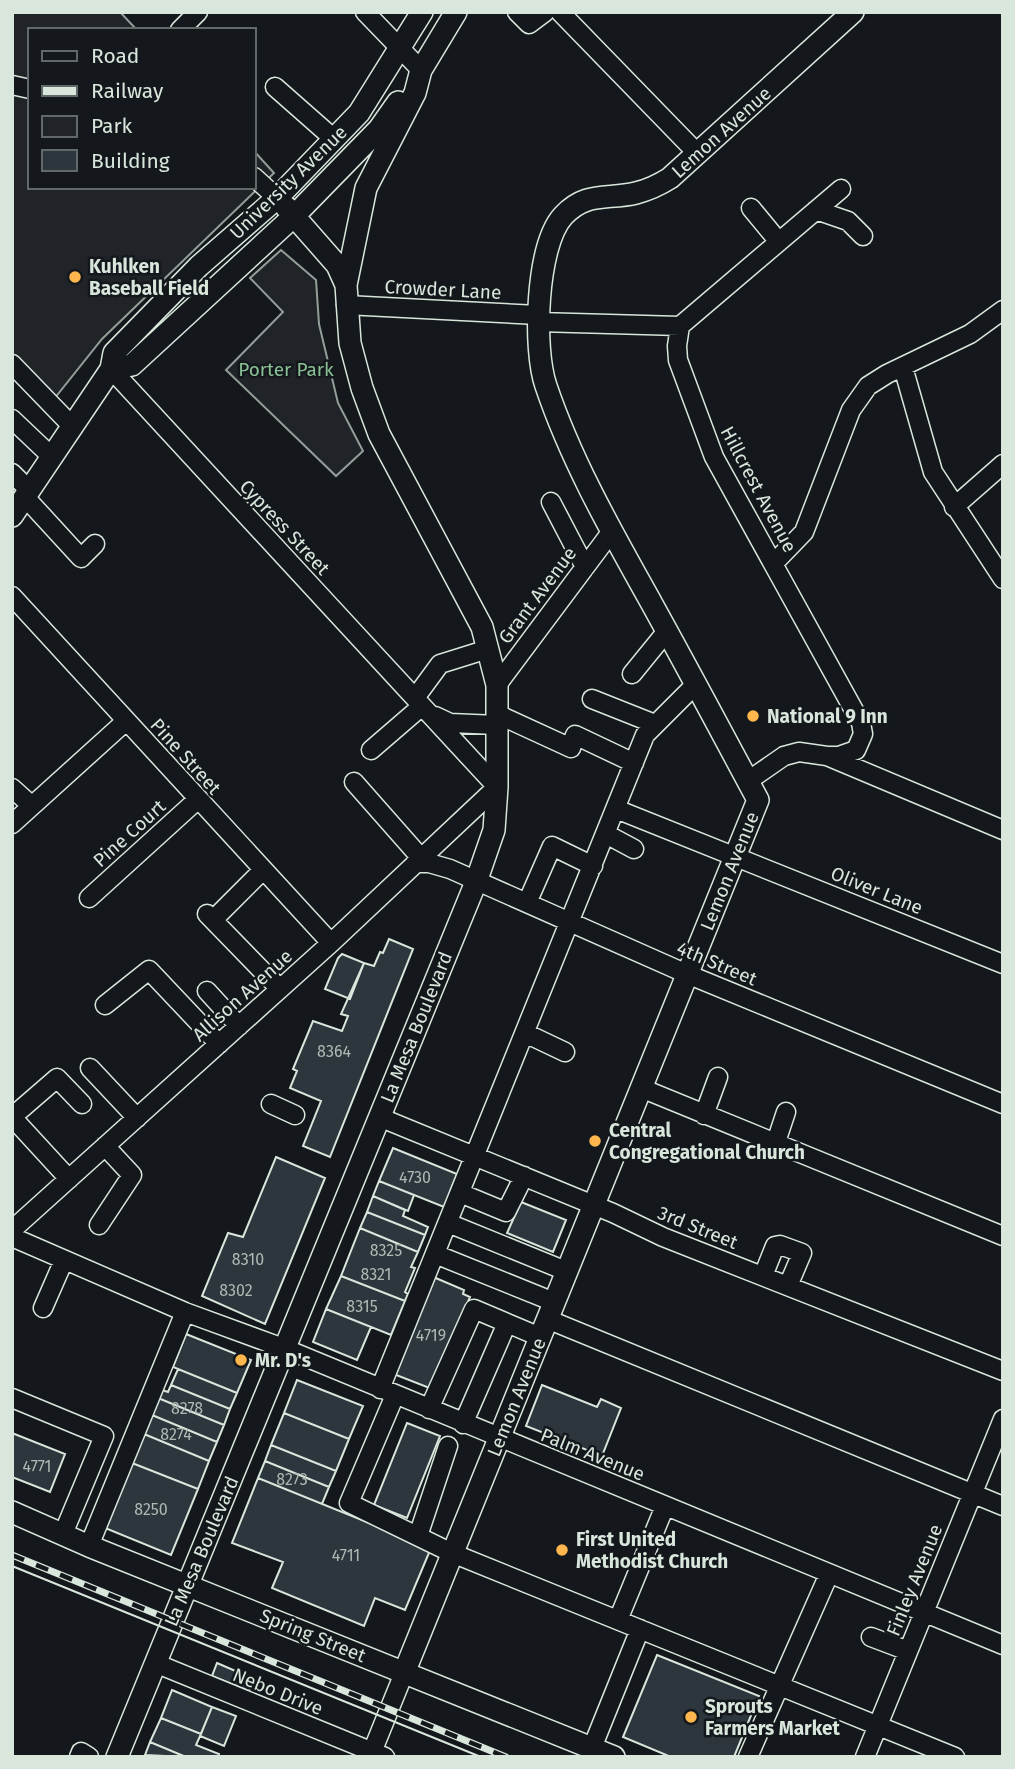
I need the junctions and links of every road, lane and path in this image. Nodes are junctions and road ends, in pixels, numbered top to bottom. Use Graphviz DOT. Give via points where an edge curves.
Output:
graph roads {
  1 [pos="198,12"];
  2 [pos="366,12"];
  3 [pos="422,12"];
  4 [pos="456,12"];
  5 [pos="517,12"];
  6 [pos="545,12"];
  7 [pos="560,12"];
  8 [pos="853,12"];
  9 [pos="182,28"];
  10 [pos="400,48"];
  11 [pos="421,69"];
  12 [pos="275,87"];
  13 [pos="334,139"];
  14 [pos="698,154"];
  15 [pos="256,179"];
  16 [pos="841,189"];
  17 [pos="277,198"];
  18 [pos="751,208"];
  19 [pos="816,210"];
  20 [pos="294,216"];
  21 [pos="863,236"];
  22 [pos="779,242"];
  23 [pos="346,295"];
  24 [pos="1003,310"];
  25 [pos="538,319"];
  26 [pos="680,326"];
  27 [pos="12,364"];
  28 [pos="903,367"];
  29 [pos="111,369"];
  30 [pos="12,419"];
  31 [pos="72,426"];
  32 [pos="51,456"];
  33 [pos="1003,464"];
  34 [pos="12,473"];
  35 [pos="27,493"];
  36 [pos="551,502"];
  37 [pos="954,507"];
  38 [pos="12,516"];
  39 [pos="612,531"];
  40 [pos="95,544"];
  41 [pos="995,552"];
  42 [pos="774,563"];
  43 [pos="585,567"];
  44 [pos="1003,579"];
  45 [pos="12,596"];
  46 [pos="667,631"];
  47 [pos="488,649"];
  48 [pos="632,674"];
  49 [pos="696,684"];
  50 [pos="496,685"];
  51 [pos="592,699"];
  52 [pos="422,706"];
  53 [pos="497,720"];
  54 [pos="126,721"];
  55 [pos="655,724"];
  56 [pos="371,750"];
  57 [pos="827,756"];
  58 [pos="634,764"];
  59 [pos="748,781"];
  60 [pos="354,782"];
  61 [pos="497,787"];
  62 [pos="12,788"];
  63 [pos="198,800"];
  64 [pos="32,806"];
  65 [pos="616,809"];
  66 [pos="12,824"];
  67 [pos="1003,830"];
  68 [pos="606,834"];
  69 [pos="634,849"];
  70 [pos="735,856"];
  71 [pos="418,861"];
  72 [pos="593,866"];
  73 [pos="263,870"];
  74 [pos="476,882"];
  75 [pos="89,898"];
  76 [pos="527,903"];
  77 [pos="571,921"];
  78 [pos="331,943"];
  79 [pos="1003,964"];
  80 [pos="687,974"];
  81 [pos="280,989"];
  82 [pos="207,992"];
  83 [pos="105,1005"];
  84 [pos="239,1026"];
  85 [pos="525,1033"];
  86 [pos="219,1044"];
  87 [pos="565,1052"];
  88 [pos="90,1068"];
  89 [pos="718,1077"];
  90 [pos="641,1088"];
  91 [pos="82,1104"];
  92 [pos="271,1104"];
  93 [pos="1003,1104"];
  94 [pos="786,1112"];
  95 [pos="295,1115"];
  96 [pos="704,1115"];
  97 [pos="12,1117"];
  98 [pos="379,1117"];
  99 [pos="137,1118"];
  100 [pos="775,1145"];
  101 [pos="106,1146"];
  102 [pos="475,1156"];
  103 [pos="524,1176"];
  104 [pos="69,1179"];
  105 [pos="460,1193"];
  106 [pos="594,1205"];
  107 [pos="448,1223"];
  108 [pos="99,1225"];
  109 [pos="12,1230"];
  110 [pos="1003,1236"];
  111 [pos="12,1237"];
  112 [pos="435,1254"];
  113 [pos="64,1259"];
  114 [pos="566,1271"];
  115 [pos="763,1276"];
  116 [pos="788,1286"];
  117 [pos="43,1308"];
  118 [pos="185,1312"];
  119 [pos="547,1319"];
  120 [pos="507,1323"];
  121 [pos="286,1349"];
  122 [pos="1003,1371"];
  123 [pos="387,1392"];
  124 [pos="12,1398"];
  125 [pos="429,1409"];
  126 [pos="1003,1419"];
  127 [pos="463,1424"];
  128 [pos="104,1436"];
  129 [pos="499,1438"];
  130 [pos="128,1446"];
  131 [pos="448,1446"];
  132 [pos="972,1494"];
  133 [pos="664,1506"];
  134 [pos="1003,1506"];
  135 [pos="12,1512"];
  136 [pos="63,1534"];
  137 [pos="418,1536"];
  138 [pos="89,1546"];
  139 [pos="452,1553"];
  140 [pos="829,1574"];
  141 [pos="187,1584"];
  142 [pos="923,1612"];
  143 [pos="618,1620"];
  144 [pos="640,1629"];
  145 [pos="871,1637"];
  146 [pos="1003,1645"];
  147 [pos="908,1651"];
  148 [pos="155,1663"];
  149 [pos="404,1673"];
  150 [pos="780,1685"];
  151 [pos="878,1725"];
  152 [pos="592,1748"];
  153 [pos="375,1755"];
  154 [pos="79,1757"];
  155 [pos="89,1757"];
  156 [pos="117,1757"];
  157 [pos="614,1757"];
  158 [pos="748,1757"];
  159 [pos="865,1757"];
  160 [pos="955,1757"];
  1 -- 9 [label="street"];
  2 -- 10 [label="street"];
  3 -- 10 [label="main road"];
  4 -- 11 [label="main road, La Mesa Boulevard"];
  5 -- 6 [label="street" via="529,24"];
  7 -- 14 [label="street"];
  8 -- 14 [label="main road, Lemon Avenue"];
  10 -- 11 [label="street"];
  10 -- 13 [label="main road, University Avenue" via="359,113"];
  11 -- 20 [label="main road, University Avenue" via="379,129"];
  11 -- 23 [label="main road, La Mesa Boulevard" via="415,93 366,188"];
  12 -- 13 [label="street"];
  13 -- 17 [label="main road, University Avenue"];
  14 -- 25 [label="main road, Lemon Avenue" via="659,185 585,200 561,218 548,244"];
  15 -- 17 [label="street"];
  16 -- 19 [label="street"];
  17 -- 20 [label="main road, La Mesa Boulevard"];
  17 -- 29 [label="main road, University Avenue" via="199,266 137,329 114,353"];
  18 -- 22 [label="street"];
  19 -- 21 [label="street" via="848,220"];
  19 -- 22 [label="street"];
  20 -- 23 [label="main road, La Mesa Boulevard" via="337,265"];
  20 -- 29 [label="main road, University Avenue" via="132,365"];
  22 -- 26 [label="street"];
  23 -- 25 [label="street, Crowder Lane"];
  23 -- 47 [label="main road, La Mesa Boulevard" via="350,343 379,435 482,627"];
  24 -- 28 [label="street" via="970,334"];
  25 -- 26 [label="street, Crowder Lane"];
  25 -- 39 [label="main road, Lemon Avenue" via="545,383 572,453"];
  26 -- 42 [label="street, Hillcrest Avenue" via="678,360 714,457"];
  27 -- 31 [label="street"];
  28 -- 37 [label="street" via="933,472"];
  28 -- 42 [label="street" via="877,379 855,401 804,532"];
  29 -- 31 [label="main road, University Avenue"];
  29 -- 52 [label="street, Cypress Street"];
  30 -- 32 [label="street"];
  31 -- 32 [label="main road, University Avenue"];
  32 -- 35 [label="main road, University Avenue"];
  33 -- 37 [label="street"];
  34 -- 35 [label="street"];
  35 -- 38 [label="main road, University Avenue"];
  35 -- 40 [label="street" via="81,558"];
  36 -- 43 [label="street"];
  37 -- 41 [label="street"];
  39 -- 43 [label="street, Grant Avenue"];
  39 -- 46 [label="main road, Lemon Avenue"];
  41 -- 44 [label="street"];
  42 -- 57 [label="street, Hillcrest Avenue" via="863,728 856,750"];
  43 -- 50 [label="street, Grant Avenue"];
  45 -- 54 [label="street, Pine Street"];
  46 -- 48 [label="street"];
  46 -- 49 [label="main road, Lemon Avenue"];
  47 -- 50 [label="main road, La Mesa Boulevard"];
  47 -- 52 [label="street" via="440,664"];
  49 -- 55 [label="street"];
  49 -- 59 [label="main road, Lemon Avenue"];
  50 -- 53 [label="main road, La Mesa Boulevard"];
  51 -- 55 [label="street"];
  52 -- 53 [label="street, Cypress Street" via="450,723"];
  52 -- 56 [label="street"];
  52 -- 61 [label="street, Cypress Street"];
  53 -- 58 [label="street" via="571,748 575,735"];
  53 -- 61 [label="main road, La Mesa Boulevard"];
  54 -- 63 [label="street, Pine Street"];
  54 -- 64 [label="street"];
  55 -- 58 [label="street" via="645,735"];
  57 -- 59 [label="street, Hillcrest Avenue" via="791,754"];
  57 -- 67 [label="street, Hillcrest Avenue"];
  58 -- 65 [label="street"];
  59 -- 70 [label="main road, Lemon Avenue" via="758,800"];
  60 -- 71 [label="street"];
  61 -- 71 [label="street, Allison Avenue"];
  61 -- 74 [label="main road, La Mesa Boulevard" via="494,830"];
  62 -- 64 [label="street"];
  63 -- 73 [label="street, Pine Street"];
  63 -- 75 [label="street, Pine Court"];
  64 -- 66 [label="street"];
  65 -- 68 [label="street"];
  65 -- 70 [label="street, Oliver Lane"];
  68 -- 69 [label="street"];
  68 -- 72 [label="street"];
  70 -- 79 [label="street, Oliver Lane"];
  70 -- 80 [label="main road, Lemon Avenue"];
  71 -- 74 [label="street, 4th Street"];
  71 -- 78 [label="street, Allison Avenue"];
  72 -- 76 [label="street" via="552,846"];
  72 -- 77 [label="street"];
  73 -- 78 [label="street, Pine Street"];
  73 -- 81 [label="street" via="210,917"];
  74 -- 76 [label="street, 4th Street"];
  74 -- 98 [label="main road, La Mesa Boulevard"];
  76 -- 77 [label="street, 4th Street"];
  77 -- 80 [label="street, 4th Street"];
  77 -- 85 [label="street"];
  78 -- 81 [label="street, Allison Avenue"];
  80 -- 90 [label="main road, Lemon Avenue"];
  80 -- 93 [label="street, 4th Street"];
  81 -- 84 [label="street, Allison Avenue"];
  82 -- 84 [label="street"];
  83 -- 86 [label="street" via="149,970"];
  84 -- 86 [label="street, Allison Avenue"];
  85 -- 87 [label="street"];
  85 -- 102 [label="street"];
  86 -- 99 [label="street, Allison Avenue"];
  88 -- 99 [label="street"];
  89 -- 96 [label="street"];
  90 -- 96 [label="street"];
  90 -- 106 [label="main road, Lemon Avenue"];
  91 -- 97 [label="street" via="57,1078"];
  92 -- 95 [label="street"];
  94 -- 100 [label="street"];
  96 -- 100 [label="street"];
  97 -- 104 [label="street"];
  98 -- 102 [label="street, 3rd Street"];
  98 -- 121 [label="main road, La Mesa Boulevard"];
  99 -- 101 [label="street, Allison Avenue"];
  100 -- 110 [label="street"];
  101 -- 104 [label="street, Allison Avenue"];
  101 -- 108 [label="street" via="132,1175"];
  102 -- 103 [label="street, 3rd Street"];
  102 -- 105 [label="street"];
  103 -- 105 [label="street" via="506,1212"];
  103 -- 106 [label="street, 3rd Street"];
  104 -- 109 [label="street, Allison Avenue"];
  105 -- 107 [label="street"];
  106 -- 114 [label="main road, Lemon Avenue"];
  106 -- 115 [label="street, 3rd Street"];
  107 -- 112 [label="street"];
  107 -- 114 [label="street"];
  111 -- 113 [label="street, Palm Avenue"];
  112 -- 119 [label="street"];
  112 -- 123 [label="street"];
  113 -- 117 [label="street"];
  113 -- 118 [label="street, Palm Avenue"];
  114 -- 119 [label="main road, Lemon Avenue"];
  115 -- 116 [label="street, 3rd Street"];
  115 -- 116 [label="street" via="775,1246 802,1253"];
  116 -- 122 [label="street, 3rd Street"];
  118 -- 121 [label="street, Palm Avenue"];
  118 -- 130 [label="street"];
  119 -- 120 [label="street"];
  119 -- 129 [label="main road, Lemon Avenue"];
  119 -- 132 [label="street"];
  120 -- 125 [label="street" via="474,1308"];
  120 -- 127 [label="street"];
  121 -- 123 [label="street, Palm Avenue"];
  121 -- 141 [label="main road, La Mesa Boulevard"];
  123 -- 125 [label="street, Palm Avenue"];
  123 -- 137 [label="street" via="349,1503"];
  124 -- 128 [label="street"];
  125 -- 127 [label="street, Palm Avenue"];
  126 -- 132 [label="street, Finley Avenue"];
  127 -- 129 [label="street, Palm Avenue"];
  128 -- 130 [label="street"];
  128 -- 136 [label="street"];
  129 -- 133 [label="street, Palm Avenue"];
  129 -- 139 [label="main road, Lemon Avenue"];
  130 -- 138 [label="street"];
  131 -- 137 [label="street"];
  132 -- 134 [label="street"];
  132 -- 142 [label="street, Finley Avenue"];
  133 -- 140 [label="street, Palm Avenue"];
  133 -- 143 [label="street"];
  135 -- 136 [label="main road, Spring Street"];
  136 -- 138 [label="main road, Spring Street"];
  137 -- 139 [label="street"];
  138 -- 141 [label="main road, Spring Street"];
  139 -- 143 [label="street"];
  139 -- 149 [label="main road, Lemon Avenue"];
  140 -- 142 [label="street, Palm Avenue"];
  140 -- 150 [label="street"];
  141 -- 148 [label="main road, La Mesa Boulevard"];
  141 -- 149 [label="main road, Spring Street"];
  142 -- 146 [label="street, Palm Avenue"];
  142 -- 147 [label="street, Finley Avenue"];
  143 -- 144 [label="street"];
  144 -- 150 [label="street"];
  144 -- 152 [label="street"];
  145 -- 147 [label="street"];
  147 -- 151 [label="street, Finley Avenue"];
  148 -- 153 [label="street, Nebo Drive"];
  148 -- 156 [label="main road, La Mesa Boulevard"];
  149 -- 152 [label="main road, Spring Street"];
  149 -- 153 [label="street, Lemon Avenue"];
  150 -- 151 [label="street"];
  150 -- 158 [label="street"];
  151 -- 159 [label="street, Finley Avenue"];
  151 -- 160 [label="street"];
  152 -- 157 [label="main road, Spring Street"];
  154 -- 155 [label="street" via="81,1752"];
}
